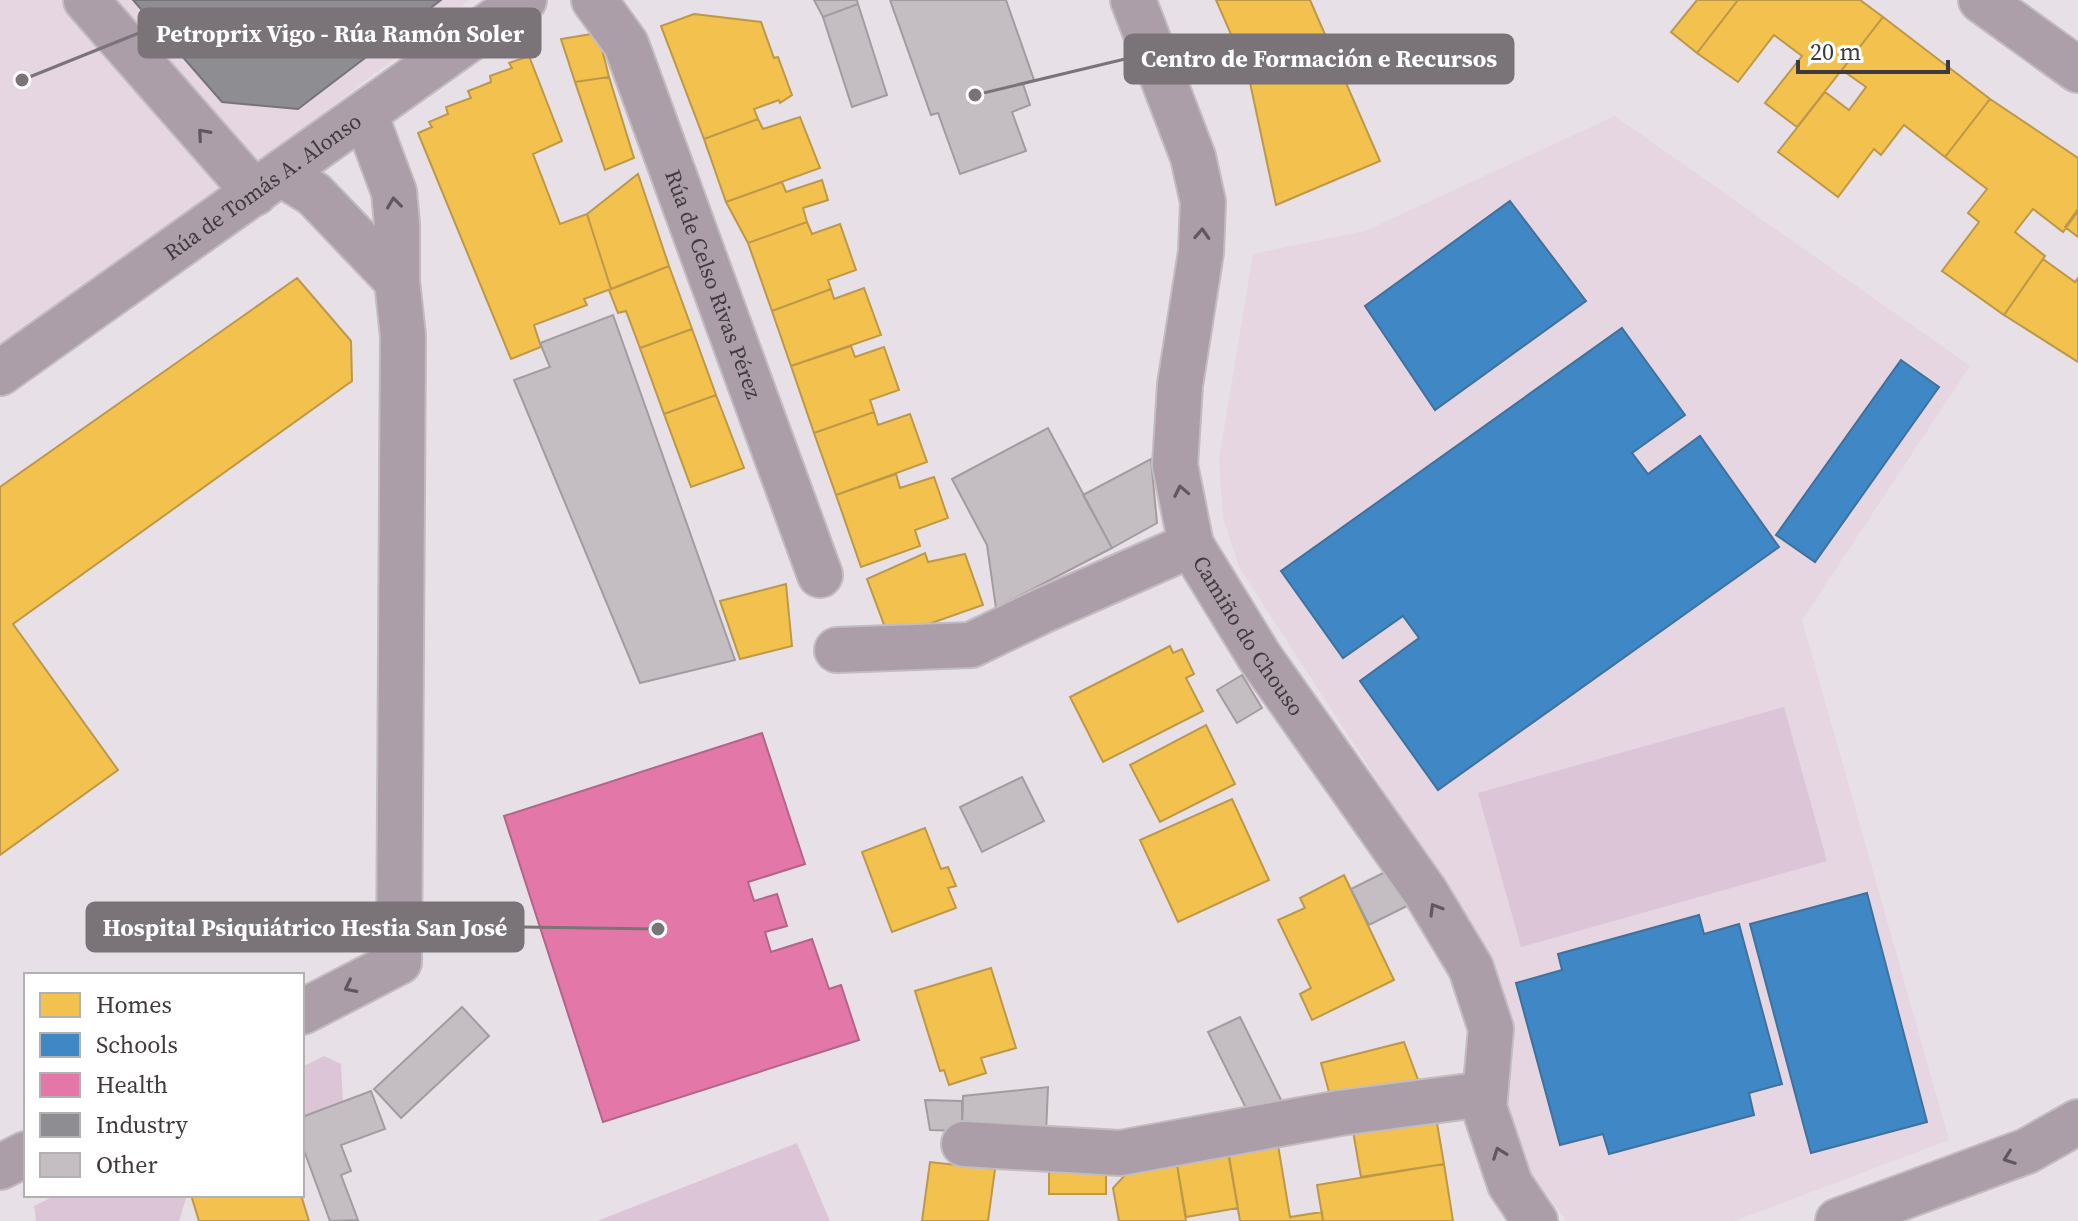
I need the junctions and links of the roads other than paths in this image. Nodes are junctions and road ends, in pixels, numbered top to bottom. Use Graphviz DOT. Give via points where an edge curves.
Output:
graph roads {
  1 [pos="86,0"];
  2 [pos="524,0"];
  3 [pos="594,0"];
  4 [pos="1133,0"];
  5 [pos="1981,0"];
  6 [pos="2078,70"];
  7 [pos="365,114"];
  8 [pos="268,183"];
  9 [pos="397,281"];
  10 [pos="0,373"];
  11 [pos="1191,545"];
  12 [pos="820,575"];
  13 [pos="837,650"];
  14 [pos="304,1011"];
  15 [pos="1485,1094"];
  16 [pos="2078,1122"];
  17 [pos="964,1144"];
  18 [pos="24,1155"];
  19 [pos="0,1167"];
  20 [pos="1535,1221"];
  21 [pos="1838,1221"];
  8 -- 1 [label="street, one-way"];
  2 -- 7 [label="street, Rúa de Tomás A. Alonso"];
  3 -- 12 [label="street, Rúa de Celso Rivas Pérez" via="626,44"];
  11 -- 4 [label="street, Camiño do Chouso, one-way" via="1175,465 1203,202 1193,157"];
  5 -- 6 [label="main road"];
  7 -- 8 [label="street, Rúa de Tomás A. Alonso"];
  9 -- 7 [label="street, one-way" via="394,192"];
  8 -- 9 [label="street" via="314,194"];
  8 -- 10 [label="street, Rúa de Tomás A. Alonso"];
  9 -- 14 [label="street, one-way" via="403,336 399,962"];
  11 -- 13 [label="street" via="971,645"];
  15 -- 11 [label="street, Camiño do Chouso, one-way" via="1491,1029 1471,968 1426,893 1259,656"];
  15 -- 17 [label="street" via="1340,1113 1120,1153"];
  20 -- 15 [label="street, Camiño do Chouso, one-way" via="1510,1184 1484,1107"];
  16 -- 21 [label="street, one-way" via="2027,1151"];
  18 -- 19 [label="street"];
}
